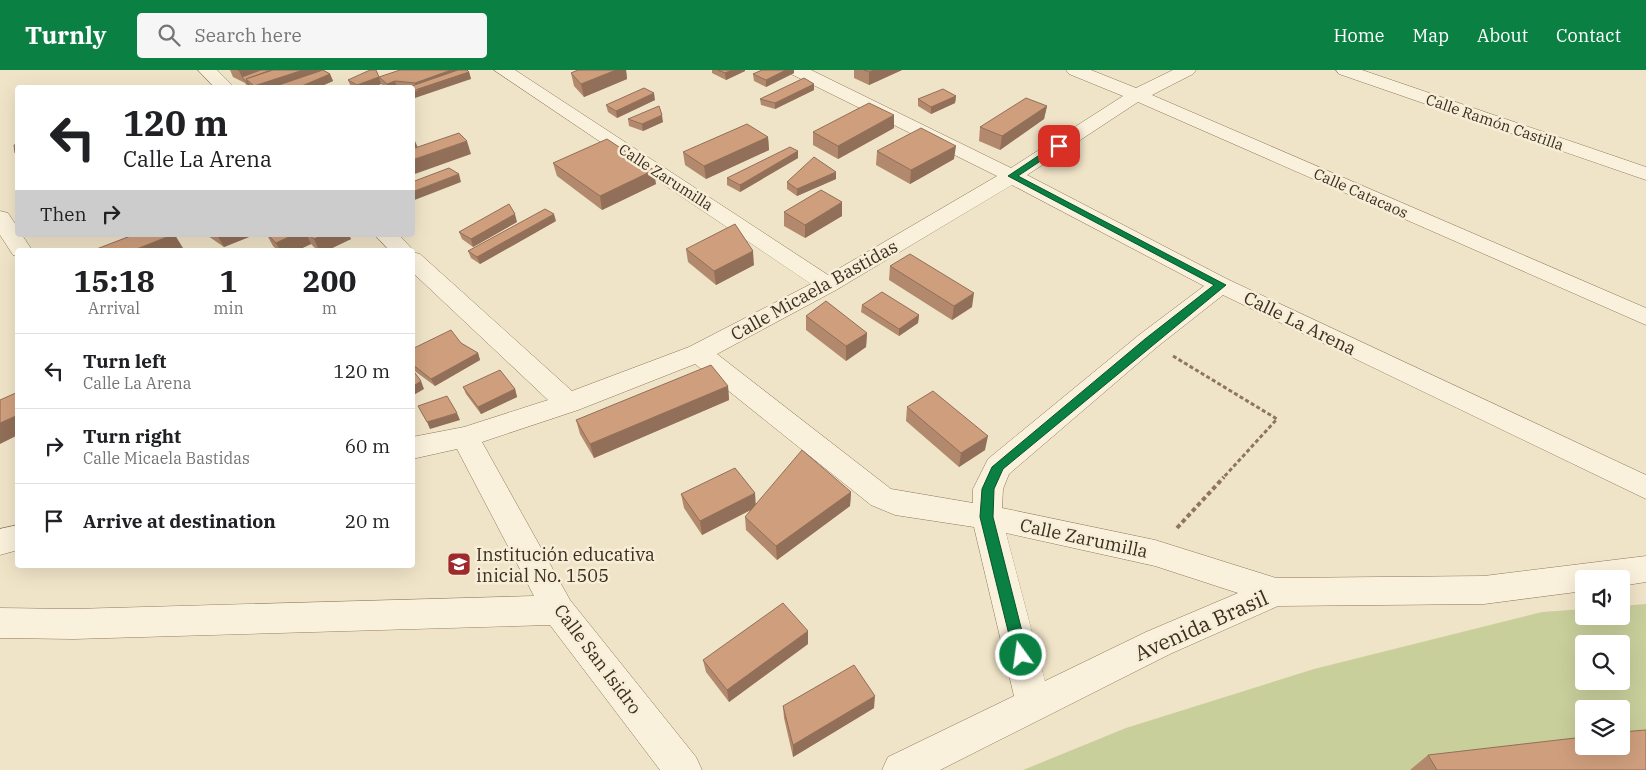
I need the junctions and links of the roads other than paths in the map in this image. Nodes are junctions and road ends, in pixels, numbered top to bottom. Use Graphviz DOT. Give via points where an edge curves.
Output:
graph roads {
  1 [pos="207,70"];
  2 [pos="503,70"];
  3 [pos="797,70"];
  4 [pos="1075,70"];
  5 [pos="1187,70"];
  6 [pos="1345,70"];
  7 [pos="223,85"];
  8 [pos="1137,95"];
  9 [pos="1646,174"];
  10 [pos="1012,176"];
  11 [pos="0,218"];
  12 [pos="388,237"];
  13 [pos="20,248"];
  14 [pos="400,248"];
  15 [pos="415,263"];
  16 [pos="828,285"];
  17 [pos="1221,285"];
  18 [pos="1646,317"];
  19 [pos="698,354"];
  20 [pos="568,402"];
  21 [pos="465,437"];
  22 [pos="415,447"];
  23 [pos="1646,488"];
  24 [pos="986,517"];
  25 [pos="15,539"];
  26 [pos="0,542"];
  27 [pos="1646,569"];
  28 [pos="1276,592"];
  29 [pos="558,610"];
  30 [pos="0,623"];
  31 [pos="1033,704"];
  32 [pos="683,770"];
  33 [pos="902,770"];
  1 -- 7 [label="street"];
  2 -- 16 [label="street, Calle Zarumilla"];
  3 -- 10 [label="street, Calle La Arena"];
  4 -- 8 [label="street, Calle Catacaos"];
  5 -- 8 [label="street, Calle Micaela Bastidas"];
  6 -- 9 [label="street, Calle Ramón Castilla"];
  8 -- 10 [label="street, Calle Micaela Bastidas"];
  8 -- 18 [label="street, Calle Catacaos"];
  10 -- 16 [label="street, Calle Micaela Bastidas"];
  10 -- 17 [label="street, Calle La Arena"];
  11 -- 13 [label="street"];
  12 -- 14 [label="street"];
  15 -- 20 [label="street"];
  16 -- 19 [label="street, Calle Micaela Bastidas"];
  17 -- 23 [label="street, Calle La Arena"];
  17 -- 24 [label="street" via="1148,341 998,467 988,489"];
  19 -- 20 [label="street, Calle Micaela Bastidas"];
  19 -- 24 [label="street, Calle Zarumilla" via="881,498"];
  20 -- 21 [label="street, Calle Micaela Bastidas"];
  21 -- 22 [label="street, Calle Micaela Bastidas"];
  21 -- 29 [label="street, Calle San Isidro"];
  24 -- 28 [label="street, Calle Zarumilla" via="1155,553"];
  24 -- 31 [label="street"];
  25 -- 26 [label="street"];
  27 -- 28 [label="street, Avenida Brasil" via="1484,590"];
  28 -- 31 [label="street, Avenida Brasil"];
  29 -- 30 [label="street" via="74,624"];
  29 -- 32 [label="street, Calle San Isidro"];
  31 -- 33 [label="street, Avenida Brasil"];
}
